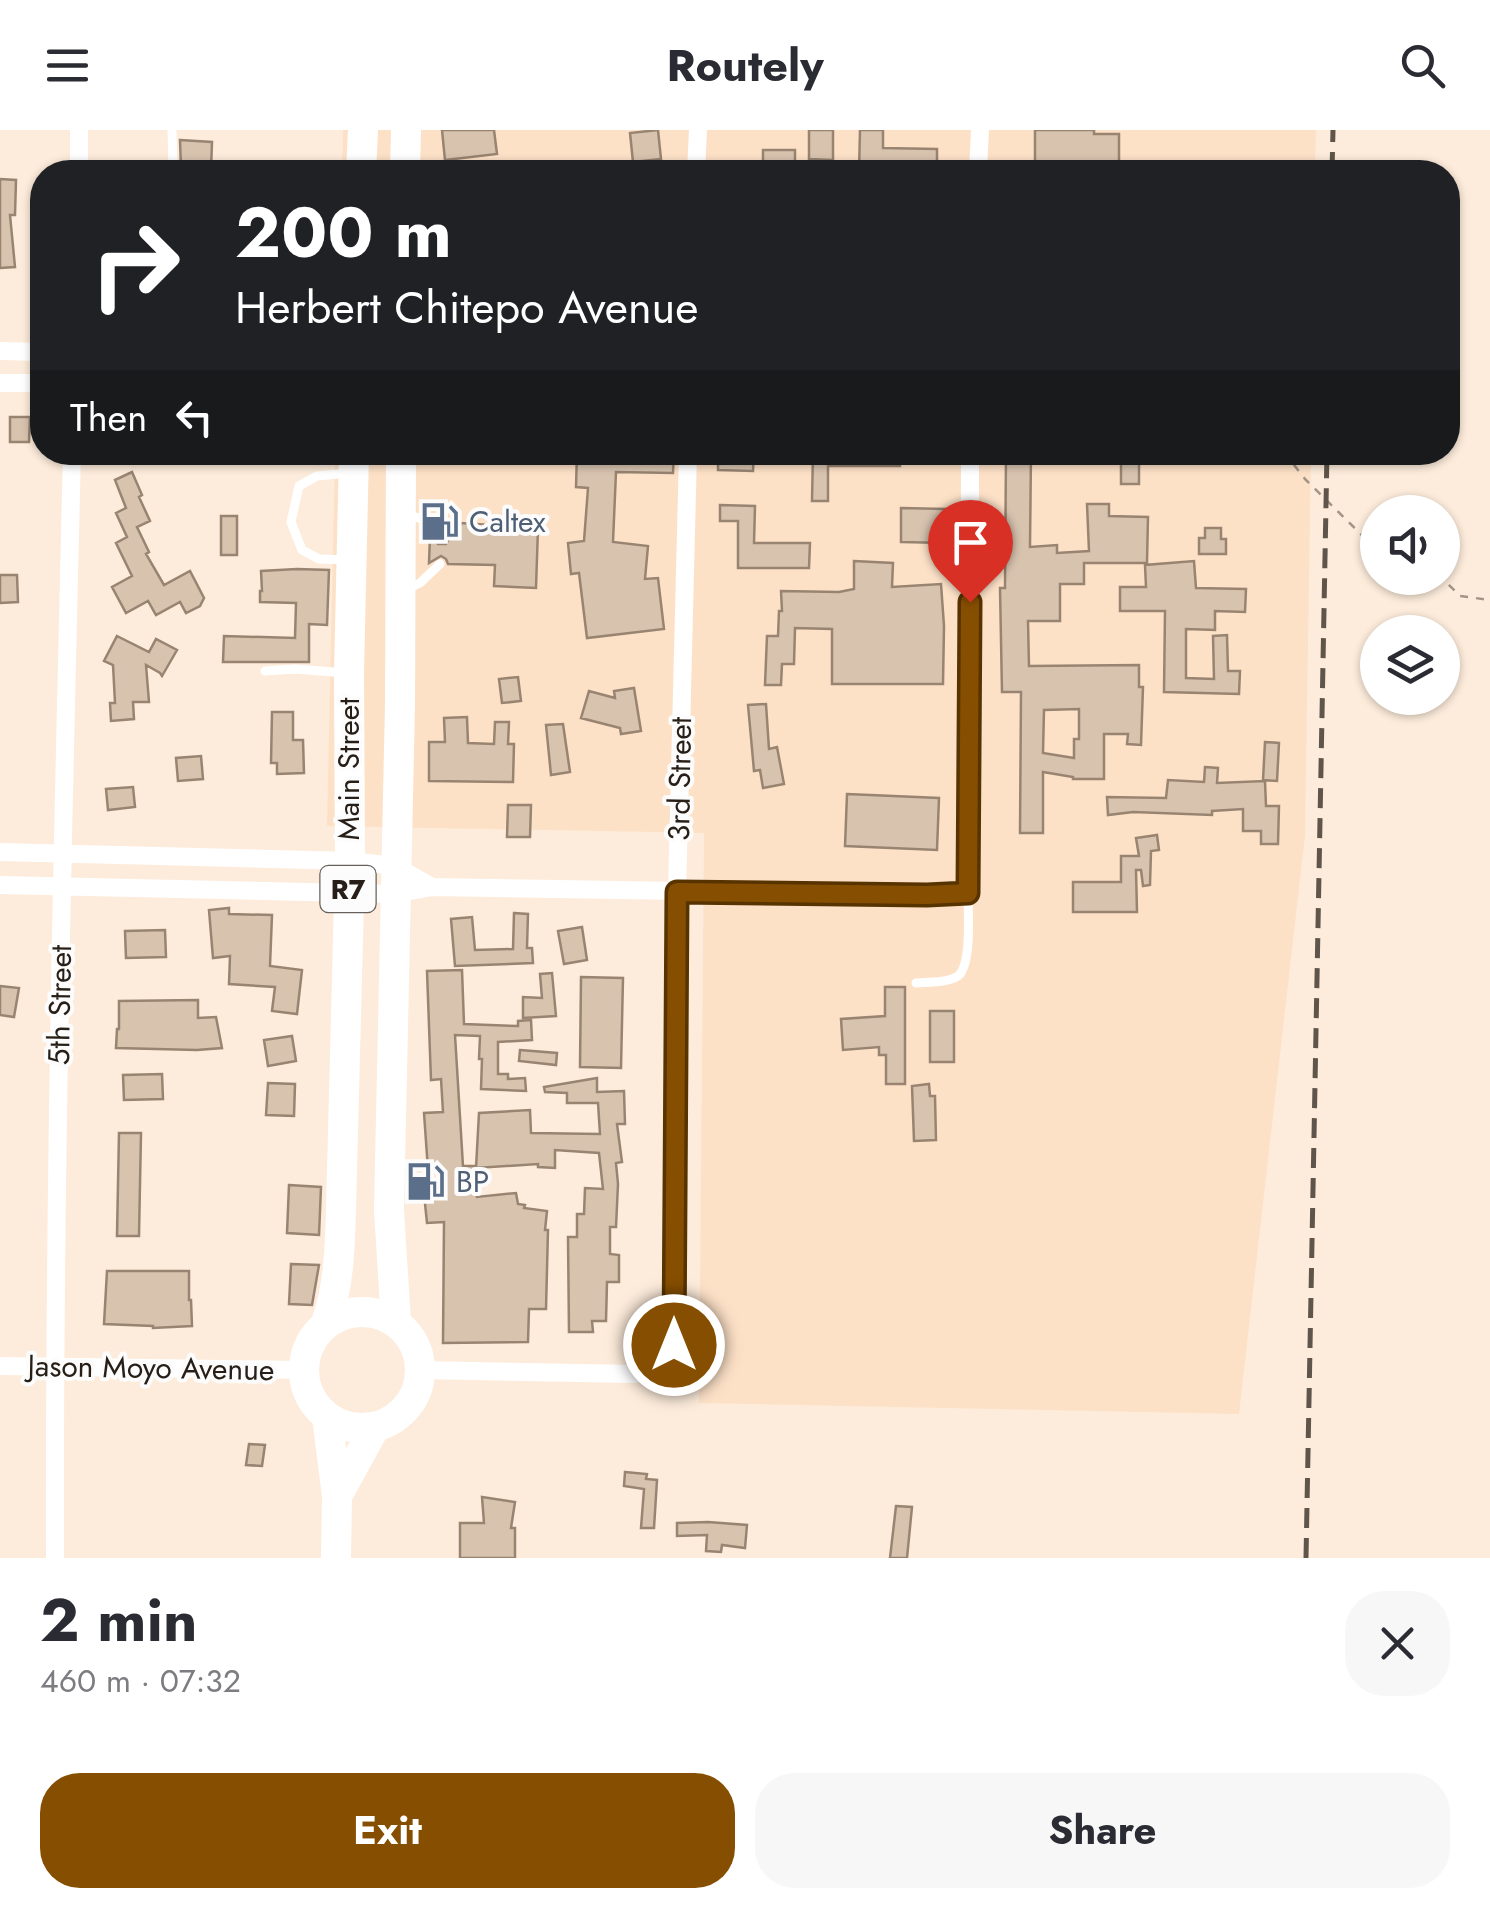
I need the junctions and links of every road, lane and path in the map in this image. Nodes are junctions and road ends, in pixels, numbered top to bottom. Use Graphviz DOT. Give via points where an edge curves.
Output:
graph roads {
  1 [pos="80,130"];
  2 [pos="172,130"];
  3 [pos="363,130"];
  4 [pos="406,130"];
  5 [pos="698,130"];
  6 [pos="980,130"];
  7 [pos="79,160"];
  8 [pos="172,160"];
  9 [pos="362,160"];
  10 [pos="406,160"];
  11 [pos="697,160"];
  12 [pos="979,160"];
  13 [pos="0,351"];
  14 [pos="30,352"];
  15 [pos="0,383"];
  16 [pos="30,384"];
  17 [pos="72,465"];
  18 [pos="348,465"];
  19 [pos="354,465"];
  20 [pos="401,465"];
  21 [pos="688,465"];
  22 [pos="970,465"];
  23 [pos="1294,465"];
  24 [pos="401,527"];
  25 [pos="1360,533"];
  26 [pos="442,537"];
  27 [pos="352,548"];
  28 [pos="440,564"];
  29 [pos="400,592"];
  30 [pos="1459,595"];
  31 [pos="1490,600"];
  32 [pos="264,671"];
  33 [pos="349,688"];
  34 [pos="400,704"];
  35 [pos="0,852"];
  36 [pos="62,852"];
  37 [pos="349,876"];
  38 [pos="394,880"];
  39 [pos="0,885"];
  40 [pos="432,886"];
  41 [pos="62,887"];
  42 [pos="677,892"];
  43 [pos="968,893"];
  44 [pos="916,983"];
  45 [pos="344,1048"];
  46 [pos="392,1051"];
  47 [pos="341,1209"];
  48 [pos="389,1210"];
  49 [pos="396,1322"];
  50 [pos="326,1323"];
  51 [pos="0,1366"];
  52 [pos="54,1367"];
  53 [pos="303,1370"];
  54 [pos="420,1370"];
  55 [pos="327,1417"];
  56 [pos="375,1427"];
  57 [pos="336,1496"];
  58 [pos="54,1558"];
  59 [pos="336,1558"];
  1 -- 7 [label="street"];
  2 -- 8 [label="lane"];
  3 -- 9 [label="highway"];
  4 -- 10 [label="highway"];
  5 -- 11 [label="street"];
  6 -- 12 [label="street"];
  13 -- 14 [label="street"];
  15 -- 16 [label="street"];
  17 -- 36 [label="street, 5th Street"];
  18 -- 27 [label="lane" via="299,486 291,522 302,550 319,559"];
  19 -- 27 [label="highway, Main Street / R7"];
  20 -- 24 [label="highway, Main Street / R7"];
  21 -- 42 [label="street, 3rd Street"];
  22 -- 43 [label="street"];
  23 -- 25 [label="path"];
  24 -- 26 [label="lane" via="422,519"];
  24 -- 27 [label="highway"];
  24 -- 29 [label="highway, Main Street / R7"];
  27 -- 33 [label="highway, Main Street / R7"];
  28 -- 29 [label="lane"];
  29 -- 34 [label="highway, Main Street / R7"];
  30 -- 31 [label="path"];
  32 -- 33 [label="lane" via="295,669"];
  33 -- 34 [label="highway"];
  33 -- 37 [label="highway, Main Street / R7"];
  34 -- 38 [label="highway, Main Street / R7"];
  35 -- 36 [label="street"];
  36 -- 37 [label="street"];
  36 -- 41 [label="street, 5th Street"];
  37 -- 38 [label="street"];
  37 -- 38 [label="street"];
  37 -- 41 [label="street"];
  37 -- 45 [label="highway, Main Street / R7"];
  38 -- 40 [label="street"];
  38 -- 40 [label="street"];
  38 -- 46 [label="highway, Main Street / R7"];
  39 -- 41 [label="street"];
  40 -- 42 [label="street"];
  41 -- 52 [label="street, 5th Street"];
  42 -- 43 [label="street"];
  42 -- 54 [label="street, 3rd Street" via="674,1345 651,1369 634,1374"];
  43 -- 44 [label="lane" via="966,963 944,981"];
  45 -- 46 [label="highway"];
  45 -- 47 [label="highway, Main Street / R7"];
  46 -- 48 [label="highway, Main Street / R7"];
  47 -- 48 [label="highway"];
  47 -- 50 [label="highway, Main Street / R7" via="335,1298"];
  48 -- 49 [label="highway, Main Street / R7"];
  49 -- 50 [label="highway" via="360,1311"];
  49 -- 54 [label="highway, Main Street / R7" via="418,1352"];
  50 -- 53 [label="highway, Main Street / R7" via="306,1352"];
  51 -- 52 [label="street, Jason Moyo Avenue"];
  52 -- 53 [label="street, Jason Moyo Avenue"];
  52 -- 58 [label="street, 5th Street"];
  53 -- 55 [label="highway" via="314,1404"];
  54 -- 56 [label="highway" via="408,1406"];
  55 -- 56 [label="highway"];
  55 -- 57 [label="highway"];
  56 -- 57 [label="highway"];
  57 -- 59 [label="highway"];
}
